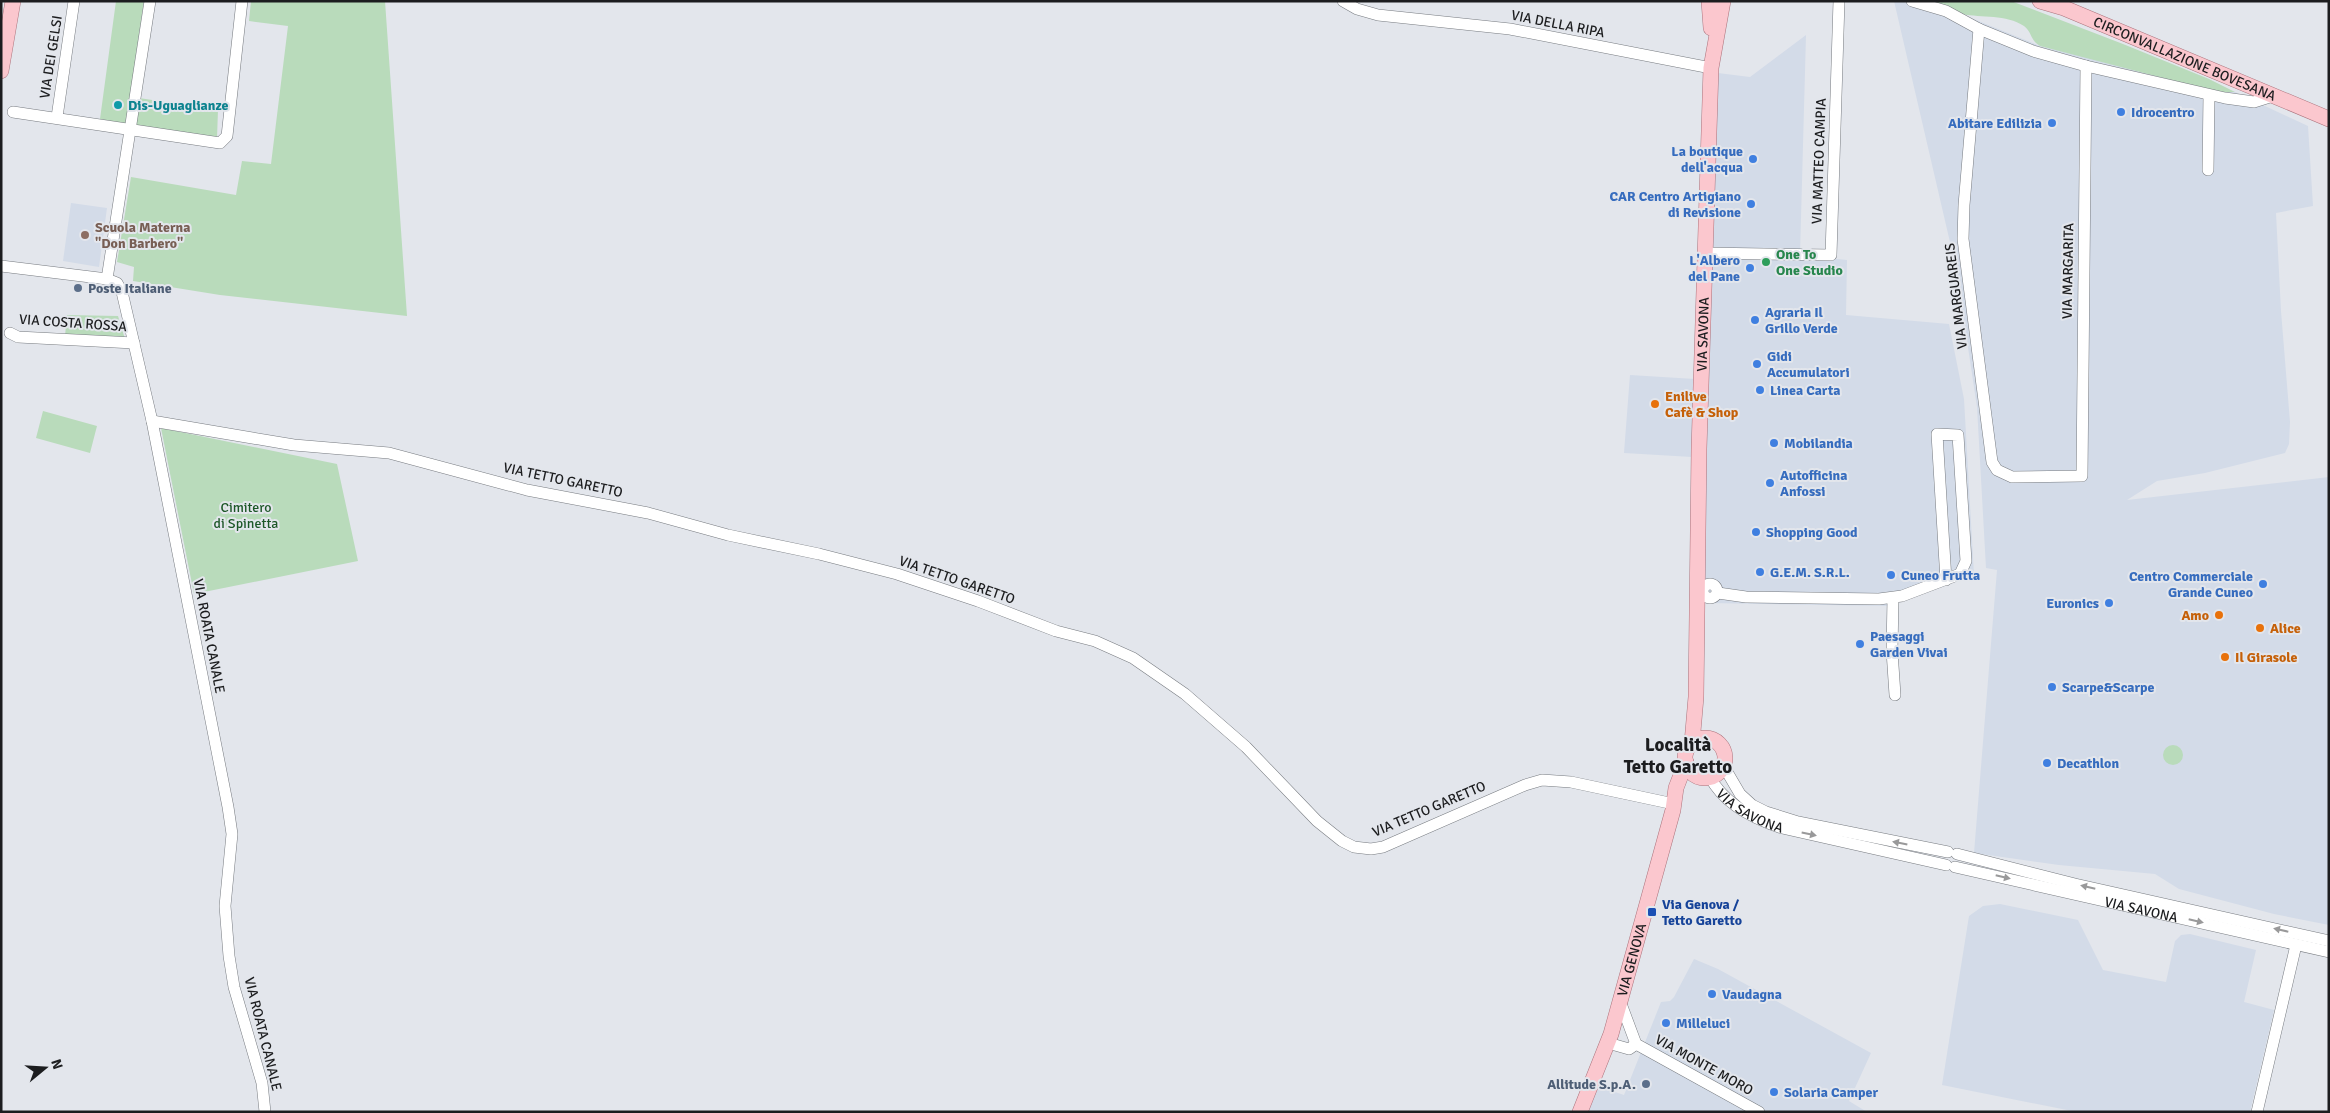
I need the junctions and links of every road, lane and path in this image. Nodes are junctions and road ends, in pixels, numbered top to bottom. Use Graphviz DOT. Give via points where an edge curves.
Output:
graph roads {
  1 [pos="13,1"];
  2 [pos="74,1"];
  3 [pos="150,1"];
  4 [pos="242,1"];
  5 [pos="1342,1"];
  6 [pos="1710,1"];
  7 [pos="1723,1"];
  8 [pos="1839,1"];
  9 [pos="1912,1"];
  10 [pos="2040,1"];
  11 [pos="1979,29"];
  12 [pos="1712,50"];
  13 [pos="2086,66"];
  14 [pos="1711,68"];
  15 [pos="1,71"];
  16 [pos="2209,95"];
  17 [pos="2273,96"];
  18 [pos="13,112"];
  19 [pos="57,117"];
  20 [pos="2329,119"];
  21 [pos="132,129"];
  22 [pos="2208,170"];
  23 [pos="1705,253"];
  24 [pos="1,266"];
  25 [pos="107,279"];
  26 [pos="10,333"];
  27 [pos="134,343"];
  28 [pos="152,421"];
  29 [pos="2082,476"];
  30 [pos="1946,580"];
  31 [pos="1700,590"];
  32 [pos="1893,598"];
  33 [pos="1895,695"];
  34 [pos="1696,697"];
  35 [pos="1710,739"];
  36 [pos="1692,742"];
  37 [pos="1686,762"];
  38 [pos="1723,766"];
  39 [pos="1705,777"];
  40 [pos="1674,804"];
  41 [pos="2329,941"];
  42 [pos="2296,945"];
  43 [pos="2329,952"];
  44 [pos="1620,1001"];
  45 [pos="1632,1033"];
  46 [pos="1609,1038"];
  47 [pos="1636,1044"];
  48 [pos="265,1112"];
  49 [pos="1580,1112"];
  50 [pos="1759,1112"];
  51 [pos="2257,1112"];
  1 -- 15 [label="main road"];
  2 -- 19 [label="street, VIA DEI GELSI"];
  3 -- 21 [label="street"];
  4 -- 21 [label="street" via="227,136 220,143"];
  5 -- 14 [label="street, VIA DELLA RIPA" via="1378,15 1510,29"];
  6 -- 12 [label="main road, VIA SAVONA"];
  7 -- 12 [label="main road, VIA SAVONA"];
  8 -- 23 [label="street, VIA MATTEO CAMPIA" via="1831,255"];
  9 -- 11 [label="street" via="1946,11"];
  10 -- 17 [label="main road, CIRCONVALLAZIONE BOVESANA" via="2064,8"];
  11 -- 13 [label="street" via="2033,51"];
  11 -- 29 [label="street, VIA MARGUAREIS" via="1964,239 1992,462 1997,470 2012,477"];
  12 -- 14 [label="main road, VIA SAVONA"];
  13 -- 16 [label="street"];
  13 -- 29 [label="street, VIA MARGARITA"];
  14 -- 23 [label="main road, VIA SAVONA"];
  16 -- 17 [label="street" via="2254,102"];
  16 -- 22 [label="street"];
  17 -- 20 [label="main road, CIRCONVALLAZIONE BOVESANA"];
  18 -- 19 [label="street"];
  19 -- 21 [label="street"];
  21 -- 25 [label="street"];
  23 -- 31 [label="main road, VIA SAVONA"];
  24 -- 25 [label="street"];
  25 -- 27 [label="street, VIA ROATA CANALE" via="117,283 122,292"];
  26 -- 27 [label="street, VIA COSTA ROSSA" via="26,337"];
  27 -- 28 [label="street, VIA ROATA CANALE"];
  28 -- 40 [label="street, VIA TETTO GARETTO" via="294,446 389,453 528,490 648,513 897,574 978,600 1056,631 1095,641 1133,658 1185,694 1246,747 1317,821 1354,847 1371,850 1383,847 1542,780 1571,782"];
  28 -- 48 [label="street, VIA ROATA CANALE" via="228,807 232,834 225,906 229,956 234,988 262,1083"];
  30 -- 30 [label="street" via="1960,574 1966,560 1958,435 1938,434"];
  30 -- 32 [label="street"];
  31 -- 32 [label="street" via="1710,598 1718,593 1746,597"];
  31 -- 34 [label="main road, VIA SAVONA"];
  32 -- 33 [label="street"];
  34 -- 35 [label="main road, VIA SAVONA"];
  34 -- 36 [label="main road, VIA SAVONA"];
  35 -- 36 [label="main road"];
  35 -- 38 [label="main road" via="1724,752"];
  36 -- 37 [label="main road" via="1686,752"];
  37 -- 39 [label="main road" via="1691,772"];
  37 -- 40 [label="main road, VIA GENOVA"];
  38 -- 39 [label="main road"];
  41 -- 38 [label="street, VIA SAVONA, one-way" via="1953,853 1798,822 1752,805 1740,794"];
  39 -- 40 [label="main road, VIA GENOVA" via="1684,791"];
  39 -- 42 [label="street, VIA SAVONA, one-way" via="1758,820 1782,828"];
  40 -- 44 [label="main road, VIA GENOVA"];
  42 -- 43 [label="street, VIA SAVONA"];
  42 -- 51 [label="street"];
  44 -- 45 [label="street, VIA MONTE MORO"];
  44 -- 46 [label="main road, VIA GENOVA"];
  45 -- 46 [label="street"];
  45 -- 47 [label="street, VIA MONTE MORO"];
  46 -- 47 [label="street, VIA MONTE MORO" via="1629,1049"];
  46 -- 49 [label="main road, VIA GENOVA"];
  47 -- 50 [label="street, VIA MONTE MORO"];
}
